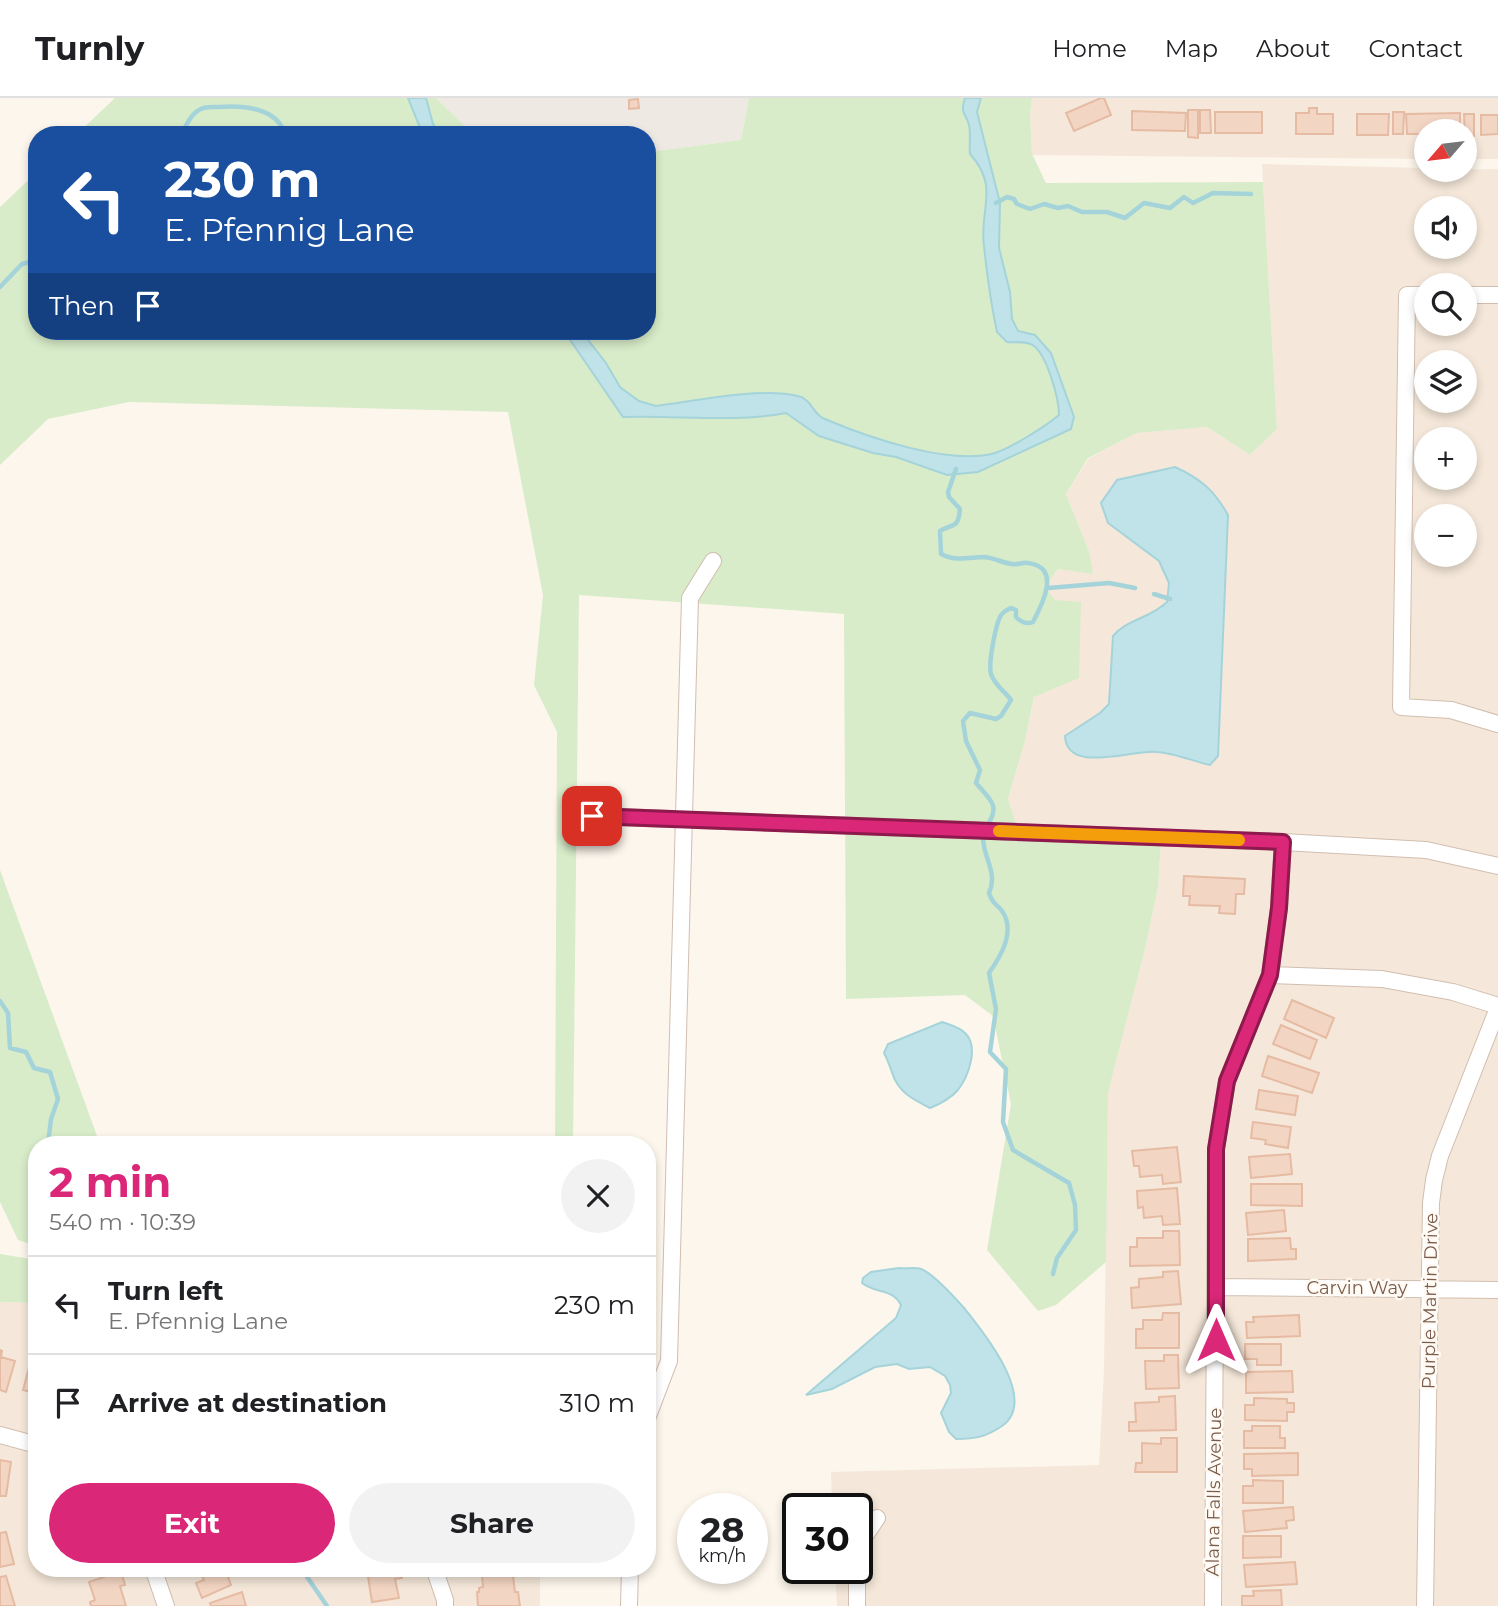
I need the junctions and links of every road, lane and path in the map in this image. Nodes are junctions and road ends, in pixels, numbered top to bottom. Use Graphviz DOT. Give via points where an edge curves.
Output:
graph roads {
  1 [pos="1414,295"];
  2 [pos="1477,295"];
  3 [pos="1498,295"];
  4 [pos="713,561"];
  5 [pos="1498,724"];
  6 [pos="592,816"];
  7 [pos="685,818"];
  8 [pos="1283,842"];
  9 [pos="1498,866"];
  10 [pos="1270,975"];
  11 [pos="1498,1007"];
  12 [pos="1216,1287"];
  13 [pos="1431,1288"];
  14 [pos="1498,1290"];
  15 [pos="656,1395"];
  16 [pos="0,1435"];
  17 [pos="28,1443"];
  18 [pos="877,1518"];
  19 [pos="873,1524"];
  20 [pos="156,1577"];
  21 [pos="438,1577"];
  22 [pos="630,1577"];
  23 [pos="857,1584"];
  24 [pos="166,1606"];
  25 [pos="445,1606"];
  26 [pos="629,1606"];
  27 [pos="857,1606"];
  28 [pos="1213,1606"];
  29 [pos="1424,1606"];
  1 -- 5 [label="street" via="1407,295 1401,706 1451,710"];
  2 -- 3 [label="street"];
  4 -- 7 [label="street" via="690,598"];
  6 -- 7 [label="street"];
  7 -- 8 [label="street"];
  7 -- 15 [label="street" via="669,1361"];
  8 -- 9 [label="street" via="1426,850"];
  8 -- 10 [label="street, Alana Falls Avenue"];
  10 -- 11 [label="street" via="1382,979 1452,992"];
  10 -- 12 [label="street, Alana Falls Avenue" via="1227,1081 1216,1149"];
  11 -- 13 [label="street, Purple Martin Drive" via="1434,1180"];
  12 -- 13 [label="street, Carvin Way"];
  12 -- 28 [label="street, Alana Falls Avenue"];
  13 -- 14 [label="street, Carvin Way"];
  13 -- 29 [label="street, Purple Martin Drive"];
  16 -- 17 [label="street"];
  18 -- 19 [label="street"];
  20 -- 24 [label="street"];
  21 -- 25 [label="street"];
  22 -- 26 [label="street"];
  23 -- 27 [label="street"];
}
